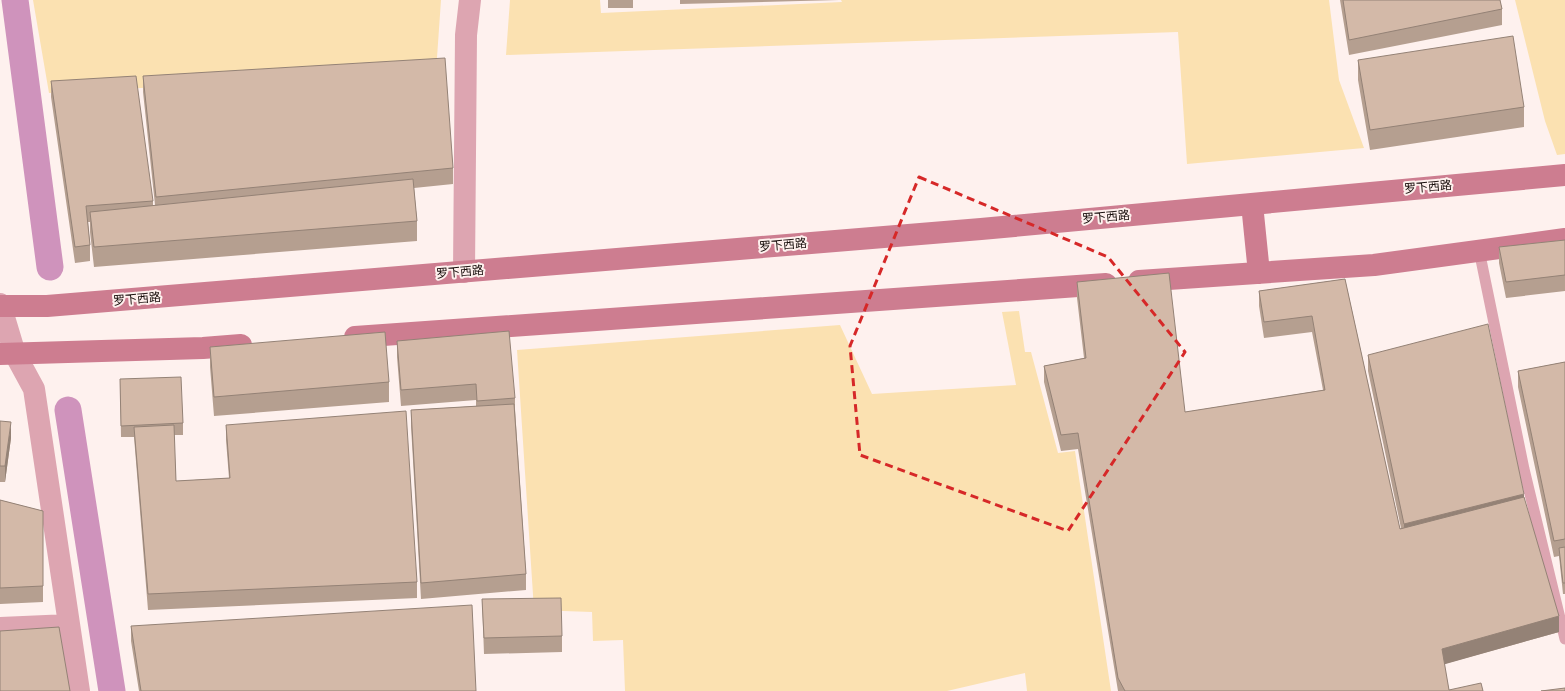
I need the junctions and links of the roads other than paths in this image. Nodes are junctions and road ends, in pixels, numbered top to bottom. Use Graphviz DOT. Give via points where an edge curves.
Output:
graph roads {
  1 [pos="470,0"];
  2 [pos="1565,175"];
  3 [pos="1252,204"];
  4 [pos="1565,239"];
  5 [pos="1480,250"];
  6 [pos="464,272"];
  7 [pos="1259,273"];
  8 [pos="0,305"];
  9 [pos="338,338"];
  10 [pos="259,344"];
  11 [pos="8,354"];
  12 [pos="69,625"];
  13 [pos="0,628"];
  14 [pos="1565,639"];
  15 [pos="79,691"];
  1 -- 6 [label="street" via="466,35"];
  2 -- 3 [label="main road, 罗下西路"];
  3 -- 6 [label="main road, 罗下西路"];
  3 -- 7 [label="main road"];
  4 -- 5 [label="main road"];
  5 -- 7 [label="main road" via="1374,265"];
  5 -- 14 [label="lane" via="1524,469"];
  6 -- 8 [label="main road, 罗下西路" via="47,306"];
  7 -- 9 [label="main road"];
  8 -- 11 [label="street"];
  10 -- 11 [label="main road"];
  11 -- 12 [label="street" via="34,389"];
  12 -- 13 [label="street"];
  12 -- 15 [label="street"];
}
